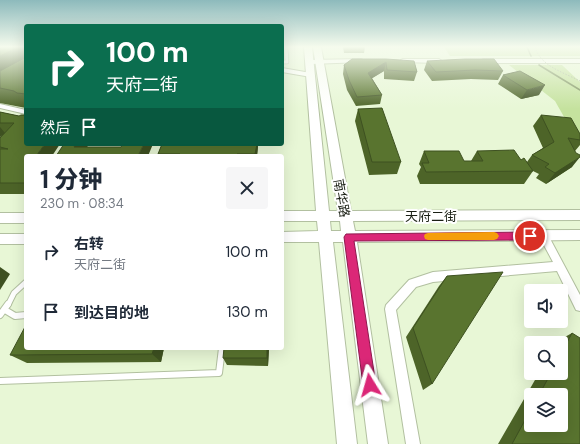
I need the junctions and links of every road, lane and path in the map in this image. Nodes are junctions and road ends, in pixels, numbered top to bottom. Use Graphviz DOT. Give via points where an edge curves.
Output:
graph roads {
  1 [pos="313,68"];
  2 [pos="316,68"];
  3 [pos="555,68"];
  4 [pos="284,70"];
  5 [pos="311,75"];
  6 [pos="580,81"];
  7 [pos="0,106"];
  8 [pos="24,112"];
  9 [pos="580,215"];
  10 [pos="284,216"];
  11 [pos="323,216"];
  12 [pos="346,216"];
  13 [pos="0,218"];
  14 [pos="24,218"];
  15 [pos="544,236"];
  16 [pos="580,236"];
  17 [pos="284,237"];
  18 [pos="325,237"];
  19 [pos="349,237"];
  20 [pos="0,239"];
  21 [pos="24,239"];
  22 [pos="560,266"];
  23 [pos="24,284"];
  24 [pos="580,306"];
  25 [pos="5,310"];
  26 [pos="0,315"];
  27 [pos="24,315"];
  28 [pos="222,350"];
  29 [pos="0,381"];
  30 [pos="347,444"];
  31 [pos="378,444"];
  32 [pos="413,444"];
  1 -- 5 [label="main road, 南华路"];
  2 -- 12 [label="main road, 南华路"];
  3 -- 6 [label="path, bridge"];
  4 -- 5 [label="street"];
  5 -- 11 [label="main road, 南华路"];
  7 -- 8 [label="street"];
  9 -- 12 [label="main road, 天府二街"];
  10 -- 11 [label="main road, 天府二街"];
  11 -- 12 [label="main road, 天府二街"];
  11 -- 18 [label="main road, 南华路"];
  12 -- 19 [label="main road, 南华路"];
  13 -- 14 [label="main road"];
  15 -- 16 [label="main road, 天府二街"];
  15 -- 19 [label="main road, 天府二街"];
  15 -- 22 [label="street"];
  17 -- 18 [label="main road, 天府二街"];
  18 -- 19 [label="main road, 天府二街"];
  18 -- 30 [label="main road, 南华路"];
  19 -- 31 [label="main road, 南华路"];
  20 -- 21 [label="main road"];
  22 -- 24 [label="street"];
  22 -- 32 [label="street" via="433,277 413,283 390,309"];
  23 -- 25 [label="lane" via="14,293"];
  25 -- 26 [label="lane"];
  25 -- 27 [label="lane" via="15,316"];
  28 -- 29 [label="lane" via="219,373"];
}
